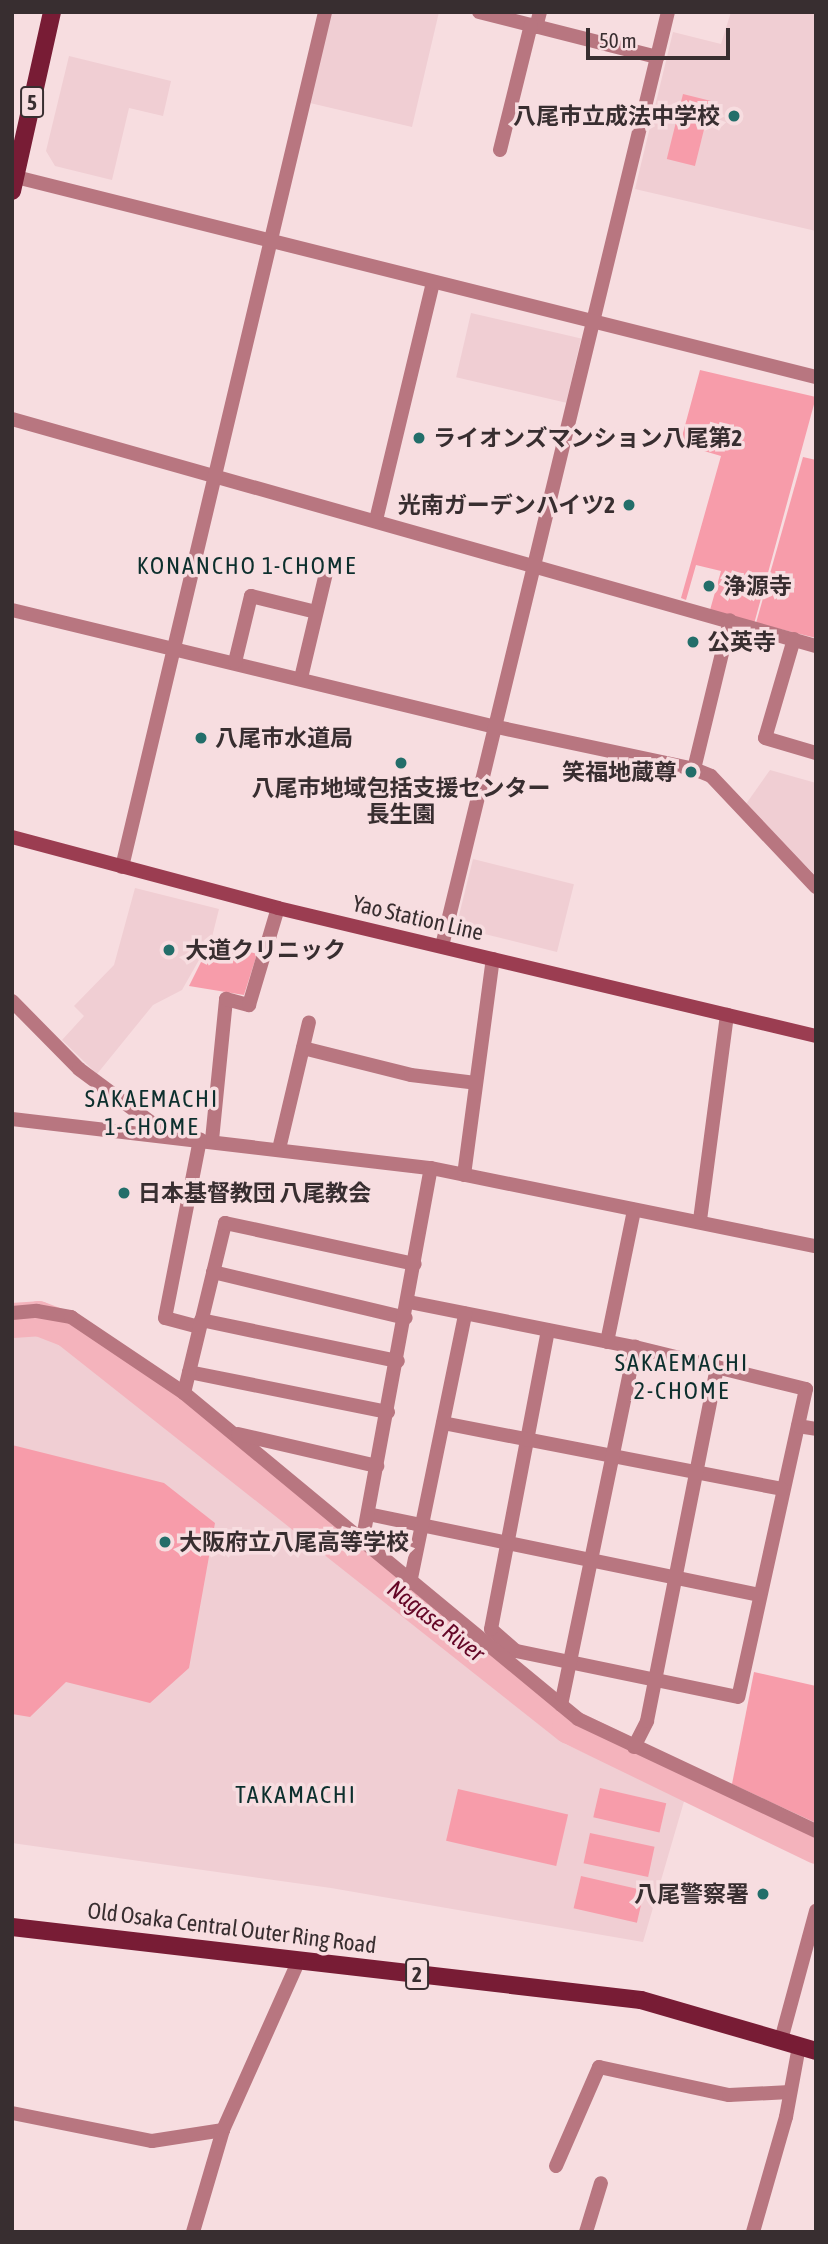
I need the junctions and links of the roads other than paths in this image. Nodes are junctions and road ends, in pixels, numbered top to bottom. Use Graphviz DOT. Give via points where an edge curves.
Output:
graph roads {
  1 [pos="52,12"];
  2 [pos="325,12"];
  3 [pos="479,12"];
  4 [pos="668,12"];
  5 [pos="536,21"];
  6 [pos="657,57"];
  7 [pos="500,150"];
  8 [pos="13,181"];
  9 [pos="271,242"];
  10 [pos="433,283"];
  11 [pos="594,324"];
  12 [pos="816,377"];
  13 [pos="12,419"];
  14 [pos="217,476"];
  15 [pos="376,520"];
  16 [pos="537,565"];
  17 [pos="326,573"];
  18 [pos="12,610"];
  19 [pos="316,612"];
  20 [pos="730,620"];
  21 [pos="794,639"];
  22 [pos="816,646"];
  23 [pos="172,647"];
  24 [pos="235,662"];
  25 [pos="301,678"];
  26 [pos="497,727"];
  27 [pos="816,753"];
  28 [pos="694,769"];
  29 [pos="12,837"];
  30 [pos="121,867"];
  31 [pos="816,887"];
  32 [pos="278,908"];
  33 [pos="442,946"];
  34 [pos="494,959"];
  35 [pos="12,1001"];
  36 [pos="727,1015"];
  37 [pos="309,1022"];
  38 [pos="816,1036"];
  39 [pos="303,1048"];
  40 [pos="476,1083"];
  41 [pos="12,1119"];
  42 [pos="168,1134"];
  43 [pos="206,1139"];
  44 [pos="279,1149"];
  45 [pos="431,1168"];
  46 [pos="464,1175"];
  47 [pos="634,1210"];
  48 [pos="700,1220"];
  49 [pos="816,1246"];
  50 [pos="415,1264"];
  51 [pos="213,1272"];
  52 [pos="409,1302"];
  53 [pos="12,1313"];
  54 [pos="465,1314"];
  55 [pos="406,1318"];
  56 [pos="200,1324"];
  57 [pos="548,1330"];
  58 [pos="607,1342"];
  59 [pos="635,1347"];
  60 [pos="398,1361"];
  61 [pos="718,1367"];
  62 [pos="188,1372"];
  63 [pos="184,1393"];
  64 [pos="388,1412"];
  65 [pos="443,1423"];
  66 [pos="797,1426"];
  67 [pos="816,1429"];
  68 [pos="233,1433"];
  69 [pos="527,1438"];
  70 [pos="612,1455"];
  71 [pos="377,1466"];
  72 [pos="697,1473"];
  73 [pos="781,1489"];
  74 [pos="368,1514"];
  75 [pos="422,1525"];
  76 [pos="362,1543"];
  77 [pos="507,1543"];
  78 [pos="590,1560"];
  79 [pos="676,1577"];
  80 [pos="410,1583"];
  81 [pos="758,1595"];
  82 [pos="569,1664"];
  83 [pos="655,1681"];
  84 [pos="561,1706"];
  85 [pos="634,1747"];
  86 [pos="816,1831"];
  87 [pos="816,1912"];
  88 [pos="12,1927"];
  89 [pos="299,1960"];
  90 [pos="781,2040"];
  91 [pos="807,2048"];
  92 [pos="790,2092"];
  93 [pos="12,2113"];
  94 [pos="223,2130"];
  95 [pos="556,2166"];
  96 [pos="601,2183"];
  97 [pos="757,2231"];
  98 [pos="193,2232"];
  99 [pos="586,2232"];
  1 -- 8 [label="main road, 5"];
  2 -- 9 [label="street"];
  3 -- 5 [label="street"];
  4 -- 6 [label="street"];
  5 -- 6 [label="street"];
  5 -- 7 [label="street"];
  6 -- 11 [label="street"];
  8 -- 9 [label="street"];
  9 -- 10 [label="street"];
  9 -- 14 [label="street"];
  10 -- 11 [label="street"];
  10 -- 15 [label="street"];
  11 -- 12 [label="street"];
  11 -- 16 [label="street"];
  13 -- 14 [label="street"];
  14 -- 15 [label="street"];
  14 -- 23 [label="street"];
  15 -- 16 [label="street"];
  16 -- 20 [label="street"];
  16 -- 26 [label="street"];
  17 -- 19 [label="street"];
  18 -- 23 [label="street"];
  19 -- 24 [label="street" via="251,596"];
  19 -- 25 [label="street"];
  20 -- 21 [label="street"];
  20 -- 28 [label="street"];
  21 -- 22 [label="street"];
  21 -- 27 [label="street" via="765,738"];
  23 -- 24 [label="street"];
  23 -- 30 [label="street"];
  24 -- 25 [label="street"];
  25 -- 26 [label="street"];
  26 -- 28 [label="street"];
  26 -- 33 [label="street"];
  28 -- 31 [label="street" via="711,776"];
  29 -- 30 [label="main road, Yao Station Line"];
  30 -- 32 [label="main road, Yao Station Line"];
  32 -- 33 [label="main road, Yao Station Line"];
  32 -- 43 [label="street" via="249,1005 226,999"];
  33 -- 34 [label="main road, Yao Station Line"];
  34 -- 36 [label="main road, Yao Station Line"];
  34 -- 40 [label="street"];
  35 -- 42 [label="street" via="79,1069 118,1102"];
  36 -- 38 [label="main road, Yao Station Line"];
  36 -- 48 [label="street"];
  37 -- 39 [label="street"];
  39 -- 40 [label="street" via="411,1075"];
  39 -- 44 [label="street"];
  40 -- 46 [label="street"];
  41 -- 42 [label="street"];
  42 -- 43 [label="street"];
  43 -- 44 [label="street"];
  43 -- 56 [label="street" via="164,1318"];
  44 -- 45 [label="street"];
  45 -- 46 [label="street"];
  45 -- 50 [label="street"];
  46 -- 47 [label="street"];
  47 -- 48 [label="street"];
  47 -- 58 [label="street"];
  48 -- 49 [label="street"];
  50 -- 51 [label="street" via="225,1223"];
  50 -- 52 [label="street"];
  51 -- 55 [label="street"];
  51 -- 56 [label="street"];
  52 -- 54 [label="street"];
  52 -- 55 [label="street"];
  53 -- 63 [label="street" via="37,1311 71,1317"];
  54 -- 57 [label="street"];
  54 -- 65 [label="street"];
  55 -- 60 [label="street"];
  56 -- 60 [label="street"];
  56 -- 62 [label="street"];
  57 -- 58 [label="street"];
  57 -- 69 [label="street"];
  58 -- 59 [label="street"];
  59 -- 61 [label="street"];
  59 -- 70 [label="street"];
  60 -- 64 [label="street"];
  61 -- 66 [label="street" via="806,1388"];
  61 -- 72 [label="street"];
  62 -- 63 [label="street"];
  62 -- 64 [label="street"];
  63 -- 68 [label="street"];
  64 -- 71 [label="street"];
  65 -- 69 [label="street"];
  65 -- 75 [label="street"];
  66 -- 67 [label="street"];
  66 -- 73 [label="street"];
  68 -- 71 [label="street"];
  68 -- 76 [label="street"];
  69 -- 70 [label="street"];
  69 -- 77 [label="street"];
  70 -- 72 [label="street"];
  70 -- 78 [label="street"];
  71 -- 74 [label="street"];
  72 -- 73 [label="street"];
  72 -- 79 [label="street"];
  73 -- 81 [label="street"];
  74 -- 75 [label="street"];
  74 -- 76 [label="street"];
  75 -- 77 [label="street"];
  75 -- 80 [label="street"];
  76 -- 80 [label="street"];
  77 -- 78 [label="street"];
  77 -- 82 [label="street" via="491,1629 516,1651"];
  78 -- 79 [label="street"];
  78 -- 82 [label="street"];
  79 -- 81 [label="street"];
  79 -- 83 [label="street"];
  80 -- 84 [label="street"];
  81 -- 83 [label="street" via="738,1697"];
  82 -- 83 [label="street"];
  82 -- 84 [label="street"];
  83 -- 85 [label="street" via="647,1721"];
  84 -- 85 [label="street"];
  85 -- 86 [label="street"];
  87 -- 90 [label="street"];
  88 -- 89 [label="main road, Old Osaka Central Outer Ring Road / 2"];
  89 -- 90 [label="main road, Old Osaka Central Outer Ring Road / 2" via="641,2000"];
  89 -- 94 [label="street"];
  90 -- 91 [label="main road, Old Osaka Central Outer Ring Road / 2"];
  91 -- 92 [label="street"];
  92 -- 95 [label="street" via="729,2095 599,2067"];
  92 -- 97 [label="street"];
  93 -- 94 [label="street" via="152,2141"];
  94 -- 98 [label="street"];
  96 -- 99 [label="street"];
}
